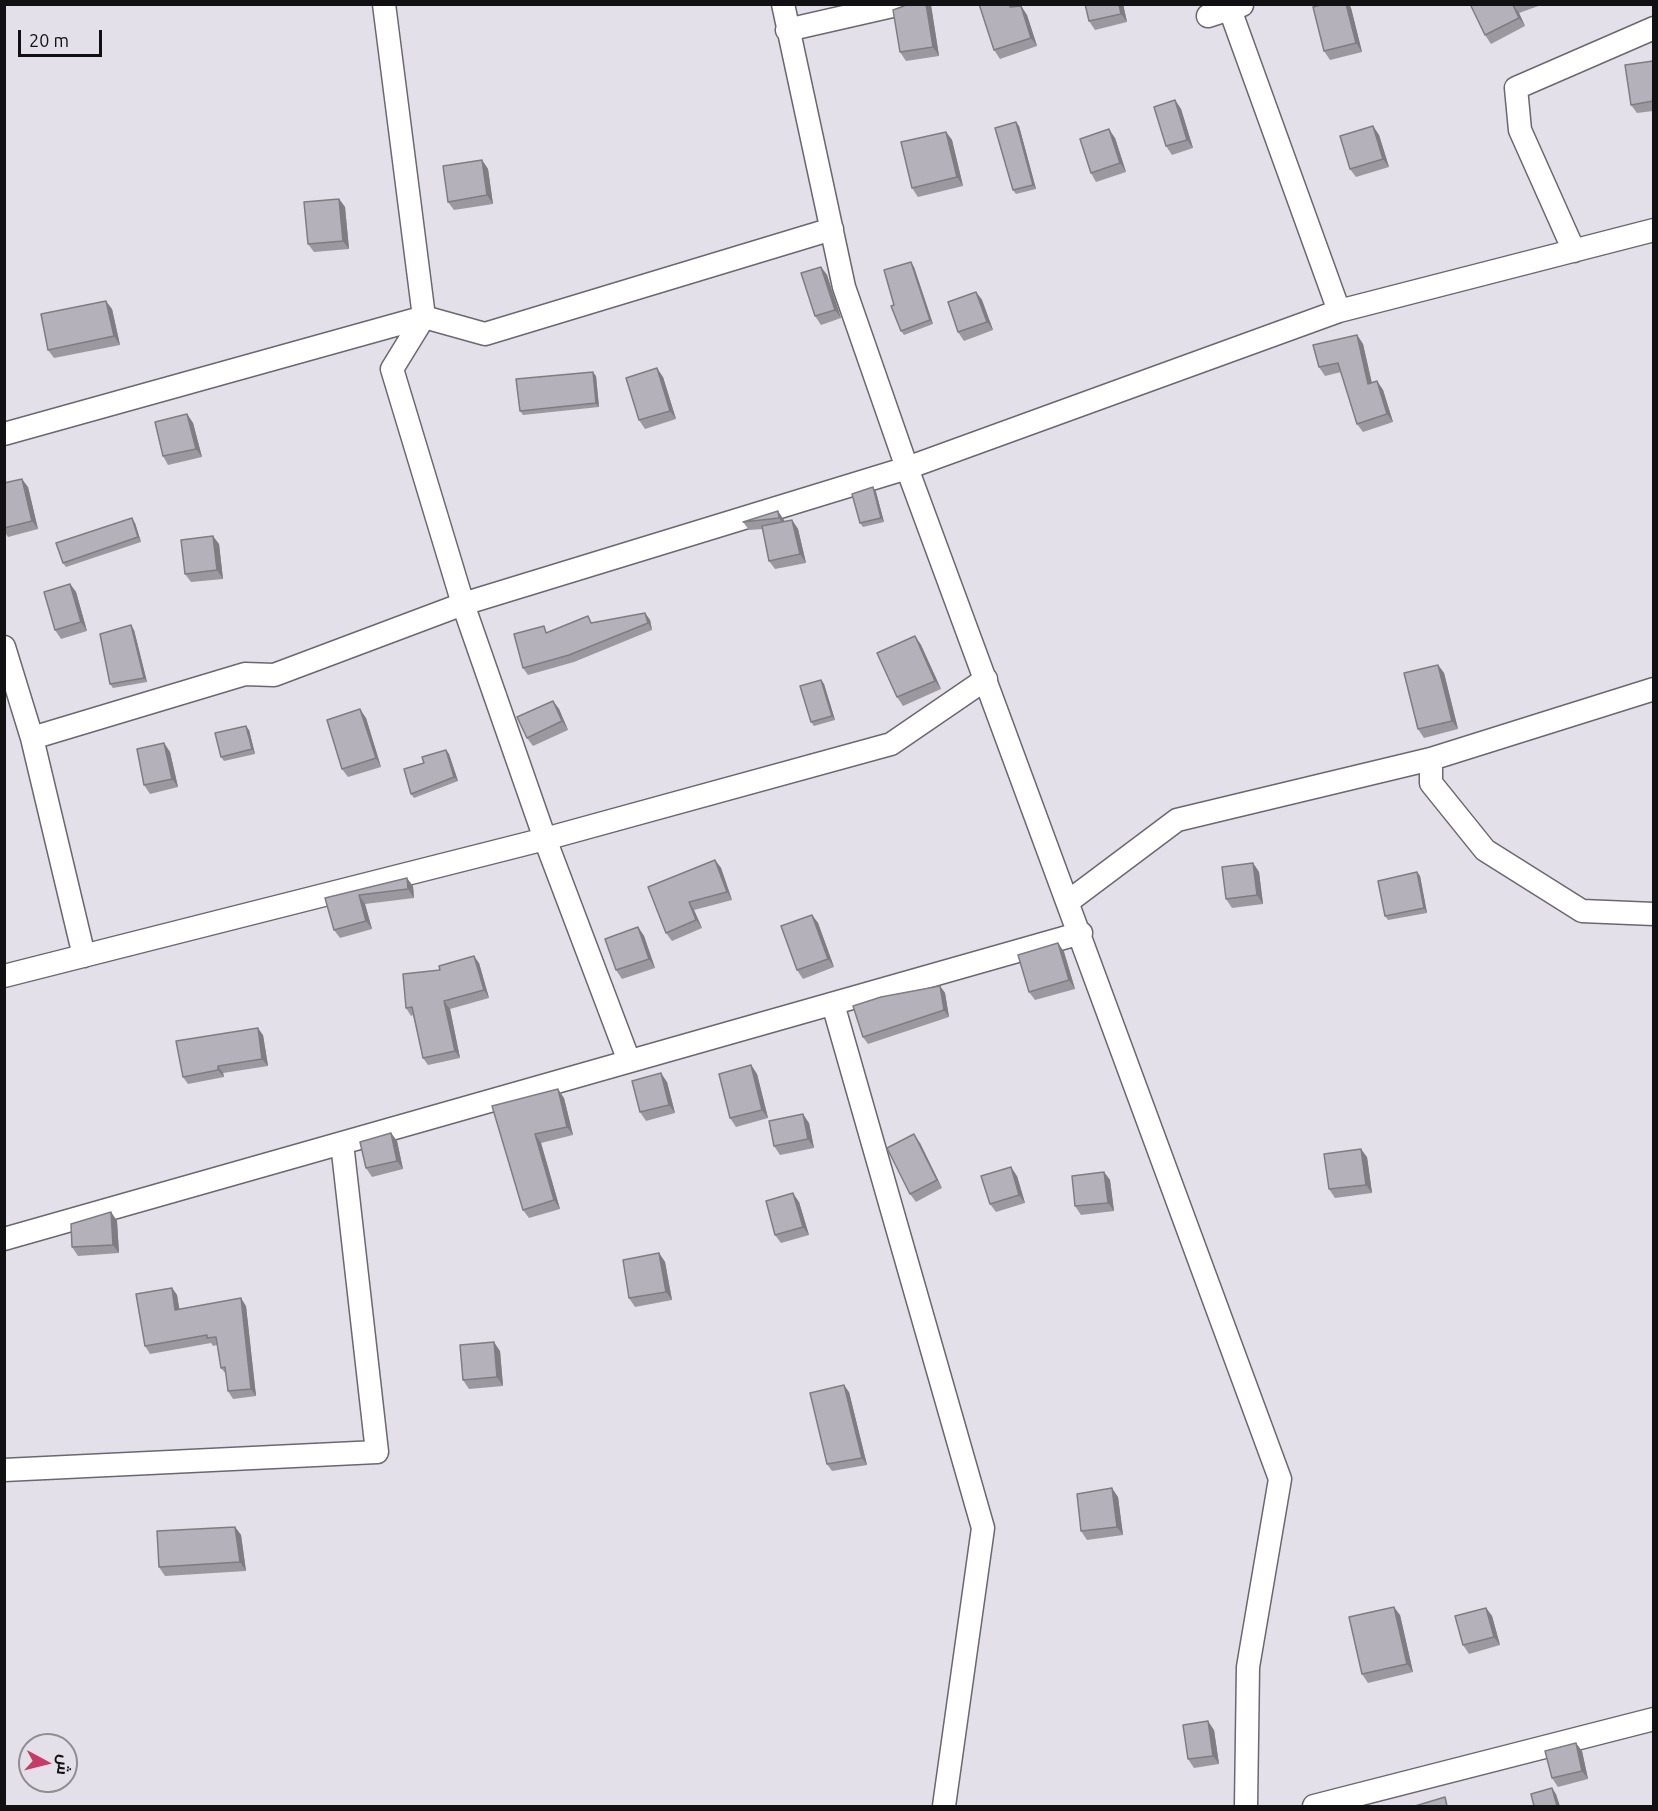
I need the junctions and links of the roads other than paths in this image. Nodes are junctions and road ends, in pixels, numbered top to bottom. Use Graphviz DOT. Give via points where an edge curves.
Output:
graph roads {
  1 [pos="384,4"];
  2 [pos="783,4"];
  3 [pos="902,4"];
  4 [pos="1234,6"];
  5 [pos="1208,16"];
  6 [pos="1653,28"];
  7 [pos="788,30"];
  8 [pos="832,229"];
  9 [pos="1653,230"];
  10 [pos="1574,251"];
  11 [pos="1339,311"];
  12 [pos="424,317"];
  13 [pos="4,434"];
  14 [pos="907,468"];
  15 [pos="463,604"];
  16 [pos="4,647"];
  17 [pos="986,680"];
  18 [pos="1653,689"];
  19 [pos="32,738"];
  20 [pos="1431,759"];
  21 [pos="545,839"];
  22 [pos="1069,901"];
  23 [pos="1653,914"];
  24 [pos="1081,933"];
  25 [pos="84,956"];
  26 [pos="4,976"];
  27 [pos="833,1004"];
  28 [pos="630,1061"];
  29 [pos="342,1143"];
  30 [pos="4,1239"];
  31 [pos="4,1470"];
  32 [pos="1653,1719"];
  33 [pos="944,1806"];
  34 [pos="1246,1806"];
  35 [pos="1314,1806"];
  1 -- 12 [label="street"];
  2 -- 7 [label="street"];
  3 -- 7 [label="street"];
  4 -- 5 [label="street"];
  4 -- 11 [label="street"];
  6 -- 10 [label="street" via="1516,88 1520,130"];
  7 -- 8 [label="street"];
  8 -- 12 [label="street" via="485,334"];
  8 -- 14 [label="street" via="844,287"];
  9 -- 10 [label="street"];
  10 -- 11 [label="street"];
  11 -- 14 [label="street"];
  12 -- 13 [label="street"];
  12 -- 15 [label="street" via="392,369"];
  14 -- 15 [label="street"];
  14 -- 17 [label="street"];
  15 -- 19 [label="street" via="274,675 245,674"];
  15 -- 21 [label="street"];
  16 -- 19 [label="street"];
  17 -- 21 [label="street" via="891,744"];
  17 -- 22 [label="street"];
  18 -- 20 [label="street"];
  19 -- 25 [label="street"];
  20 -- 22 [label="street" via="1177,820"];
  20 -- 23 [label="street" via="1431,783 1485,850 1582,911"];
  21 -- 25 [label="street"];
  21 -- 28 [label="street"];
  22 -- 24 [label="street"];
  24 -- 27 [label="street"];
  24 -- 34 [label="street" via="1280,1479 1248,1667"];
  25 -- 26 [label="street"];
  27 -- 28 [label="street"];
  27 -- 33 [label="street" via="983,1528"];
  28 -- 29 [label="street"];
  29 -- 30 [label="street"];
  29 -- 31 [label="street" via="377,1452"];
  32 -- 35 [label="street"];
}
